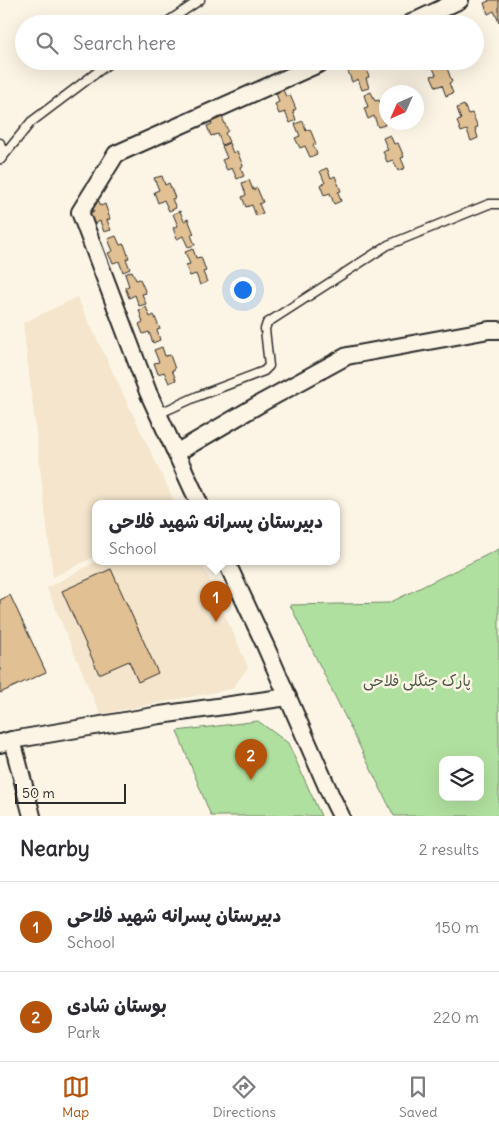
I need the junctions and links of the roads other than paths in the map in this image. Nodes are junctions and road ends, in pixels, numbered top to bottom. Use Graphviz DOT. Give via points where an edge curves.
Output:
graph roads {
  1 [pos="200,0"];
  2 [pos="460,0"];
  3 [pos="178,15"];
  4 [pos="428,15"];
  5 [pos="100,70"];
  6 [pos="305,70"];
  7 [pos="0,142"];
  8 [pos="0,160"];
  9 [pos="499,204"];
  10 [pos="499,330"];
  11 [pos="158,414"];
  12 [pos="176,453"];
  13 [pos="198,500"];
  14 [pos="228,565"];
  15 [pos="288,698"];
  16 [pos="4,742"];
  17 [pos="32,816"];
  18 [pos="341,816"];
  1 -- 3 [label="lane"];
  2 -- 4 [label="street"];
  5 -- 8 [label="lane" via="31,122"];
  6 -- 11 [label="street" via="116,154 80,212"];
  7 -- 8 [label="lane"];
  9 -- 11 [label="lane" via="489,204 388,245 267,323 269,366 264,371"];
  10 -- 12 [label="street" via="347,356"];
  11 -- 12 [label="street"];
  12 -- 13 [label="street"];
  14 -- 15 [label="street"];
  15 -- 16 [label="street" via="160,715"];
  15 -- 18 [label="street"];
  16 -- 17 [label="street"];
}
